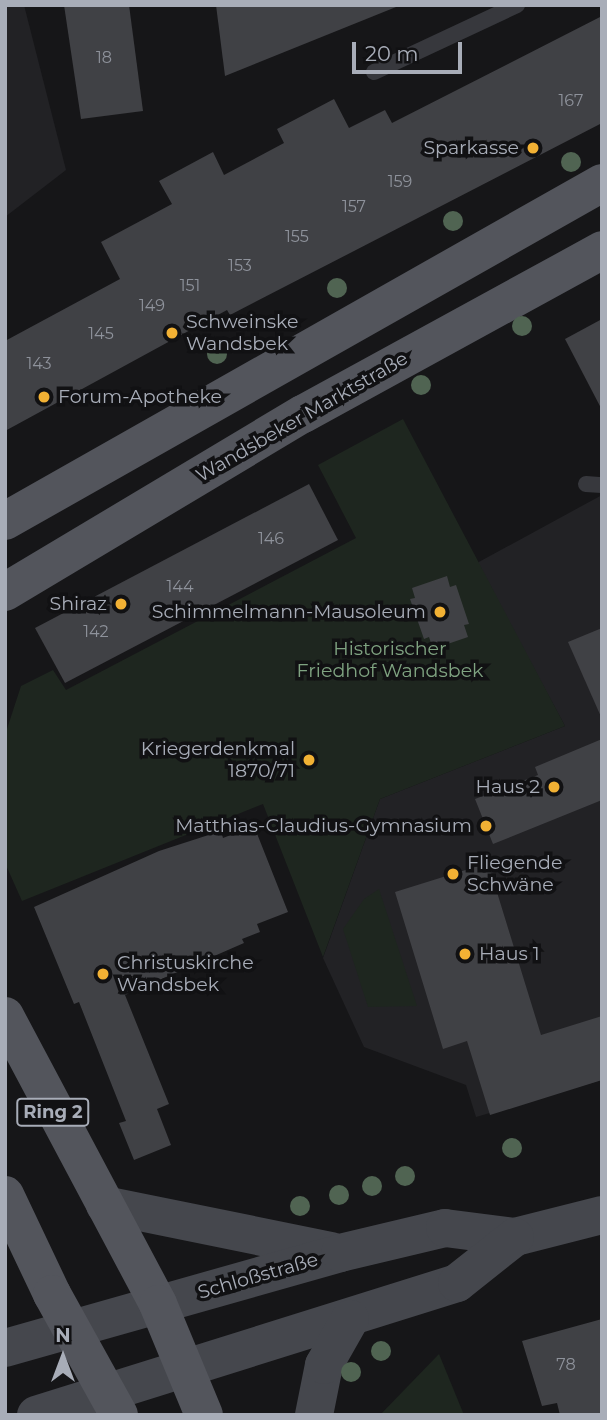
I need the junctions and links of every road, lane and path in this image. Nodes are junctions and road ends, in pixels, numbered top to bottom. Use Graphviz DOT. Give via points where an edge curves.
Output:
graph roads {
  1 [pos="517,5"];
  2 [pos="374,72"];
  3 [pos="602,183"];
  4 [pos="602,250"];
  5 [pos="5,521"];
  6 [pos="5,592"];
  7 [pos="5,1017"];
  8 [pos="5,1195"];
  9 [pos="105,1205"];
  10 [pos="602,1215"];
  11 [pos="515,1237"];
  12 [pos="340,1253"];
  13 [pos="158,1304"];
  14 [pos="350,1319"];
  15 [pos="71,1328"];
  16 [pos="5,1348"];
  17 [pos="186,1370"];
  18 [pos="113,1405"];
  19 [pos="36,1415"];
  20 [pos="204,1415"];
  21 [pos="314,1415"];
  1 -- 2 [label="lane"];
  3 -- 5 [label="main road"];
  4 -- 6 [label="main road, Wandsbeker Marktstraße" via="303,414"];
  7 -- 9 [label="main road, Ring 2"];
  8 -- 15 [label="main road"];
  9 -- 12 [label="main road"];
  9 -- 13 [label="main road, Ring 2"];
  10 -- 11 [label="main road, Schloßstraße"];
  11 -- 12 [label="main road, Schloßstraße" via="445,1228"];
  11 -- 14 [label="main road, Schloßstraße" via="457,1283"];
  12 -- 13 [label="main road, Schloßstraße"];
  13 -- 15 [label="main road, Schloßstraße"];
  13 -- 17 [label="main road, Ring 2"];
  14 -- 17 [label="main road, Schloßstraße"];
  14 -- 21 [label="main road" via="324,1365"];
  15 -- 16 [label="main road, Schloßstraße"];
  15 -- 18 [label="main road"];
  17 -- 18 [label="main road, Schloßstraße"];
  17 -- 20 [label="main road, Ring 2"];
  18 -- 19 [label="main road, Schloßstraße"];
}
